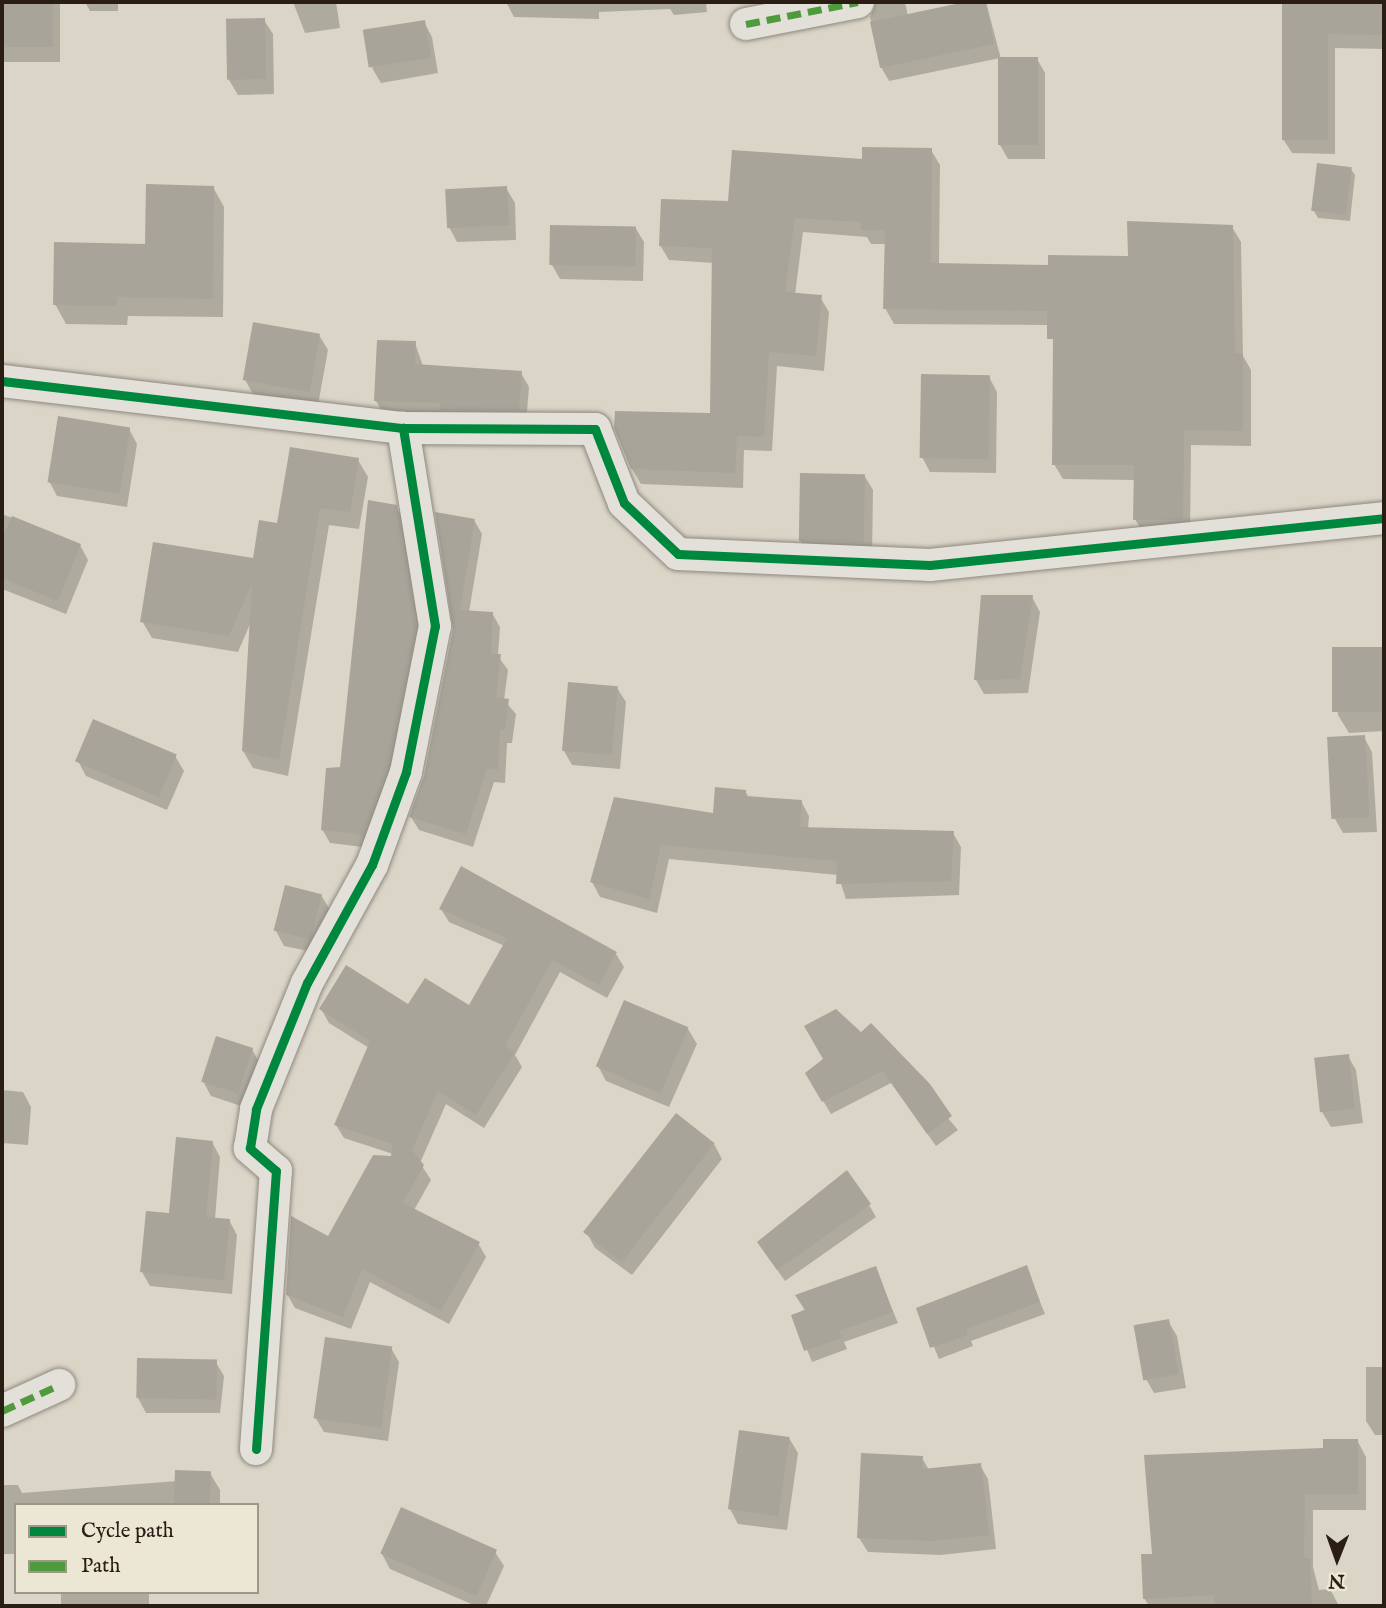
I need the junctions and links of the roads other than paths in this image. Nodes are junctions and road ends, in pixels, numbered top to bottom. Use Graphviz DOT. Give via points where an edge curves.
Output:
graph roads {
  1 [pos="858,2"];
  2 [pos="746,24"];
  3 [pos="2,381"];
  4 [pos="403,428"];
  5 [pos="1384,517"];
  6 [pos="59,1385"];
  7 [pos="2,1411"];
  8 [pos="256,1450"];
  1 -- 2 [label="street"];
  3 -- 4 [label="street"];
  4 -- 5 [label="street" via="595,429 624,503 678,554 930,565"];
  4 -- 8 [label="street" via="435,626 406,772 372,865 307,983 256,1109 250,1148 276,1171"];
  6 -- 7 [label="street"];
}
